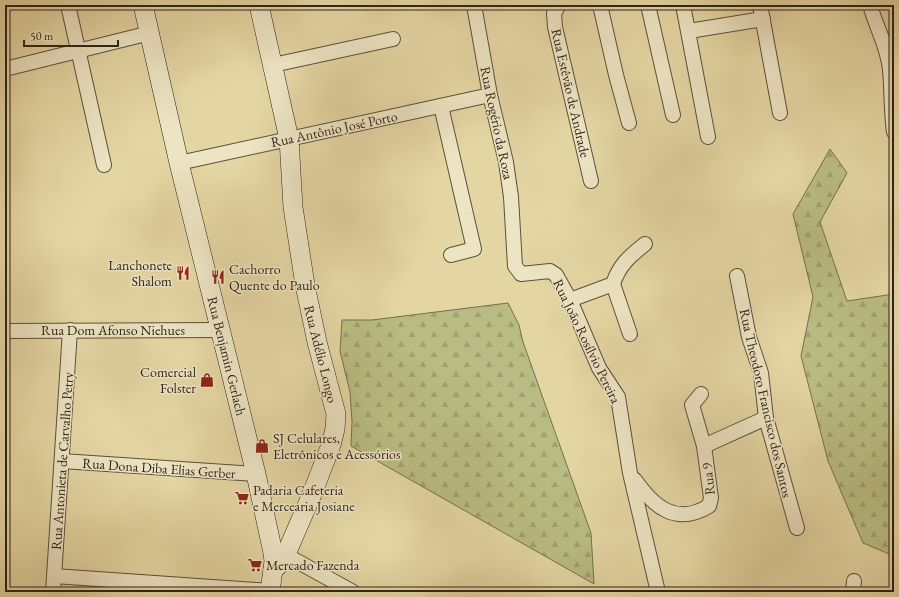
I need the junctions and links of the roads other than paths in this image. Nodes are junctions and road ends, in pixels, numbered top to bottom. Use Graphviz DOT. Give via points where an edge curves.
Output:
graph roads {
  1 [pos="68,5"];
  2 [pos="144,5"];
  3 [pos="259,5"];
  4 [pos="474,5"];
  5 [pos="559,5"];
  6 [pos="600,5"];
  7 [pos="648,5"];
  8 [pos="684,5"];
  9 [pos="760,5"];
  10 [pos="870,5"];
  11 [pos="763,20"];
  12 [pos="689,31"];
  13 [pos="150,33"];
  14 [pos="393,39"];
  15 [pos="78,51"];
  16 [pos="273,65"];
  17 [pos="5,69"];
  18 [pos="490,95"];
  19 [pos="441,106"];
  20 [pos="780,114"];
  21 [pos="673,115"];
  22 [pos="629,124"];
  23 [pos="894,132"];
  24 [pos="708,137"];
  25 [pos="290,139"];
  26 [pos="178,163"];
  27 [pos="104,165"];
  28 [pos="591,181"];
  29 [pos="515,242"];
  30 [pos="645,244"];
  31 [pos="451,255"];
  32 [pos="737,276"];
  33 [pos="613,284"];
  34 [pos="570,300"];
  35 [pos="70,330"];
  36 [pos="220,330"];
  37 [pos="5,331"];
  38 [pos="630,334"];
  39 [pos="701,394"];
  40 [pos="766,418"];
  41 [pos="704,446"];
  42 [pos="62,461"];
  43 [pos="630,473"];
  44 [pos="256,474"];
  45 [pos="797,528"];
  46 [pos="277,559"];
  47 [pos="54,576"];
  48 [pos="271,591"];
  49 [pos="53,592"];
  50 [pos="353,592"];
  51 [pos="658,592"];
  1 -- 15 [label="street"];
  2 -- 13 [label="main road, Rua Benjamin Gerlach"];
  3 -- 16 [label="main road, Rua Adélio Longo"];
  4 -- 18 [label="street, Rua Rogério da Roza"];
  5 -- 28 [label="street, Rua Estêvão de Andrade" via="554,13 555,27"];
  6 -- 22 [label="street"];
  7 -- 21 [label="street"];
  8 -- 12 [label="street"];
  9 -- 11 [label="street"];
  10 -- 23 [label="street" via="884,40 890,69"];
  11 -- 12 [label="street"];
  11 -- 20 [label="street"];
  12 -- 24 [label="street"];
  13 -- 15 [label="street"];
  13 -- 26 [label="main road, Rua Benjamin Gerlach"];
  14 -- 16 [label="street"];
  15 -- 17 [label="street"];
  15 -- 27 [label="street"];
  16 -- 25 [label="main road, Rua Adélio Longo"];
  18 -- 19 [label="street, Rua Antônio José Porto"];
  18 -- 29 [label="street, Rua Rogério da Roza" via="506,162"];
  19 -- 25 [label="street, Rua Antônio José Porto"];
  19 -- 31 [label="street" via="474,249"];
  25 -- 26 [label="street, Rua Antônio José Porto"];
  25 -- 46 [label="main road, Rua Adélio Longo" via="293,207 298,246 314,328 336,414 331,446"];
  26 -- 36 [label="main road, Rua Benjamin Gerlach"];
  29 -- 34 [label="street, Rua João Rosílvio Pereira" via="515,266 521,274 550,271 556,275"];
  30 -- 33 [label="street" via="624,262"];
  32 -- 40 [label="street, Rua Theodoro Francisco dos Santos" via="749,337 761,373"];
  33 -- 34 [label="street"];
  33 -- 38 [label="street"];
  34 -- 43 [label="street, Rua João Rosílvio Pereira" via="599,368 618,397"];
  35 -- 36 [label="street, Rua Dom Afonso Niehues"];
  35 -- 37 [label="street, Rua Dom Afonso Niehues"];
  35 -- 42 [label="street, Rua Antonieta de Carvalho Petry"];
  36 -- 44 [label="main road, Rua Benjamin Gerlach"];
  39 -- 41 [label="street" via="692,405"];
  40 -- 41 [label="street, Rua 9"];
  40 -- 45 [label="street, Rua Theodoro Francisco dos Santos"];
  41 -- 43 [label="street, Rua 9" via="711,498 709,506 699,512 684,514 662,509 651,501"];
  42 -- 44 [label="street, Rua Dona Diba Elias Gerber"];
  42 -- 47 [label="street, Rua Antonieta de Carvalho Petry"];
  43 -- 51 [label="street, Rua João Rosílvio Pereira"];
  44 -- 46 [label="main road, Rua Benjamin Gerlach"];
  46 -- 48 [label="main road, Rua Benjamin Gerlach"];
  46 -- 50 [label="street" via="293,559"];
  47 -- 48 [label="street"];
  47 -- 49 [label="street, Rua Antonieta de Carvalho Petry"];
}
